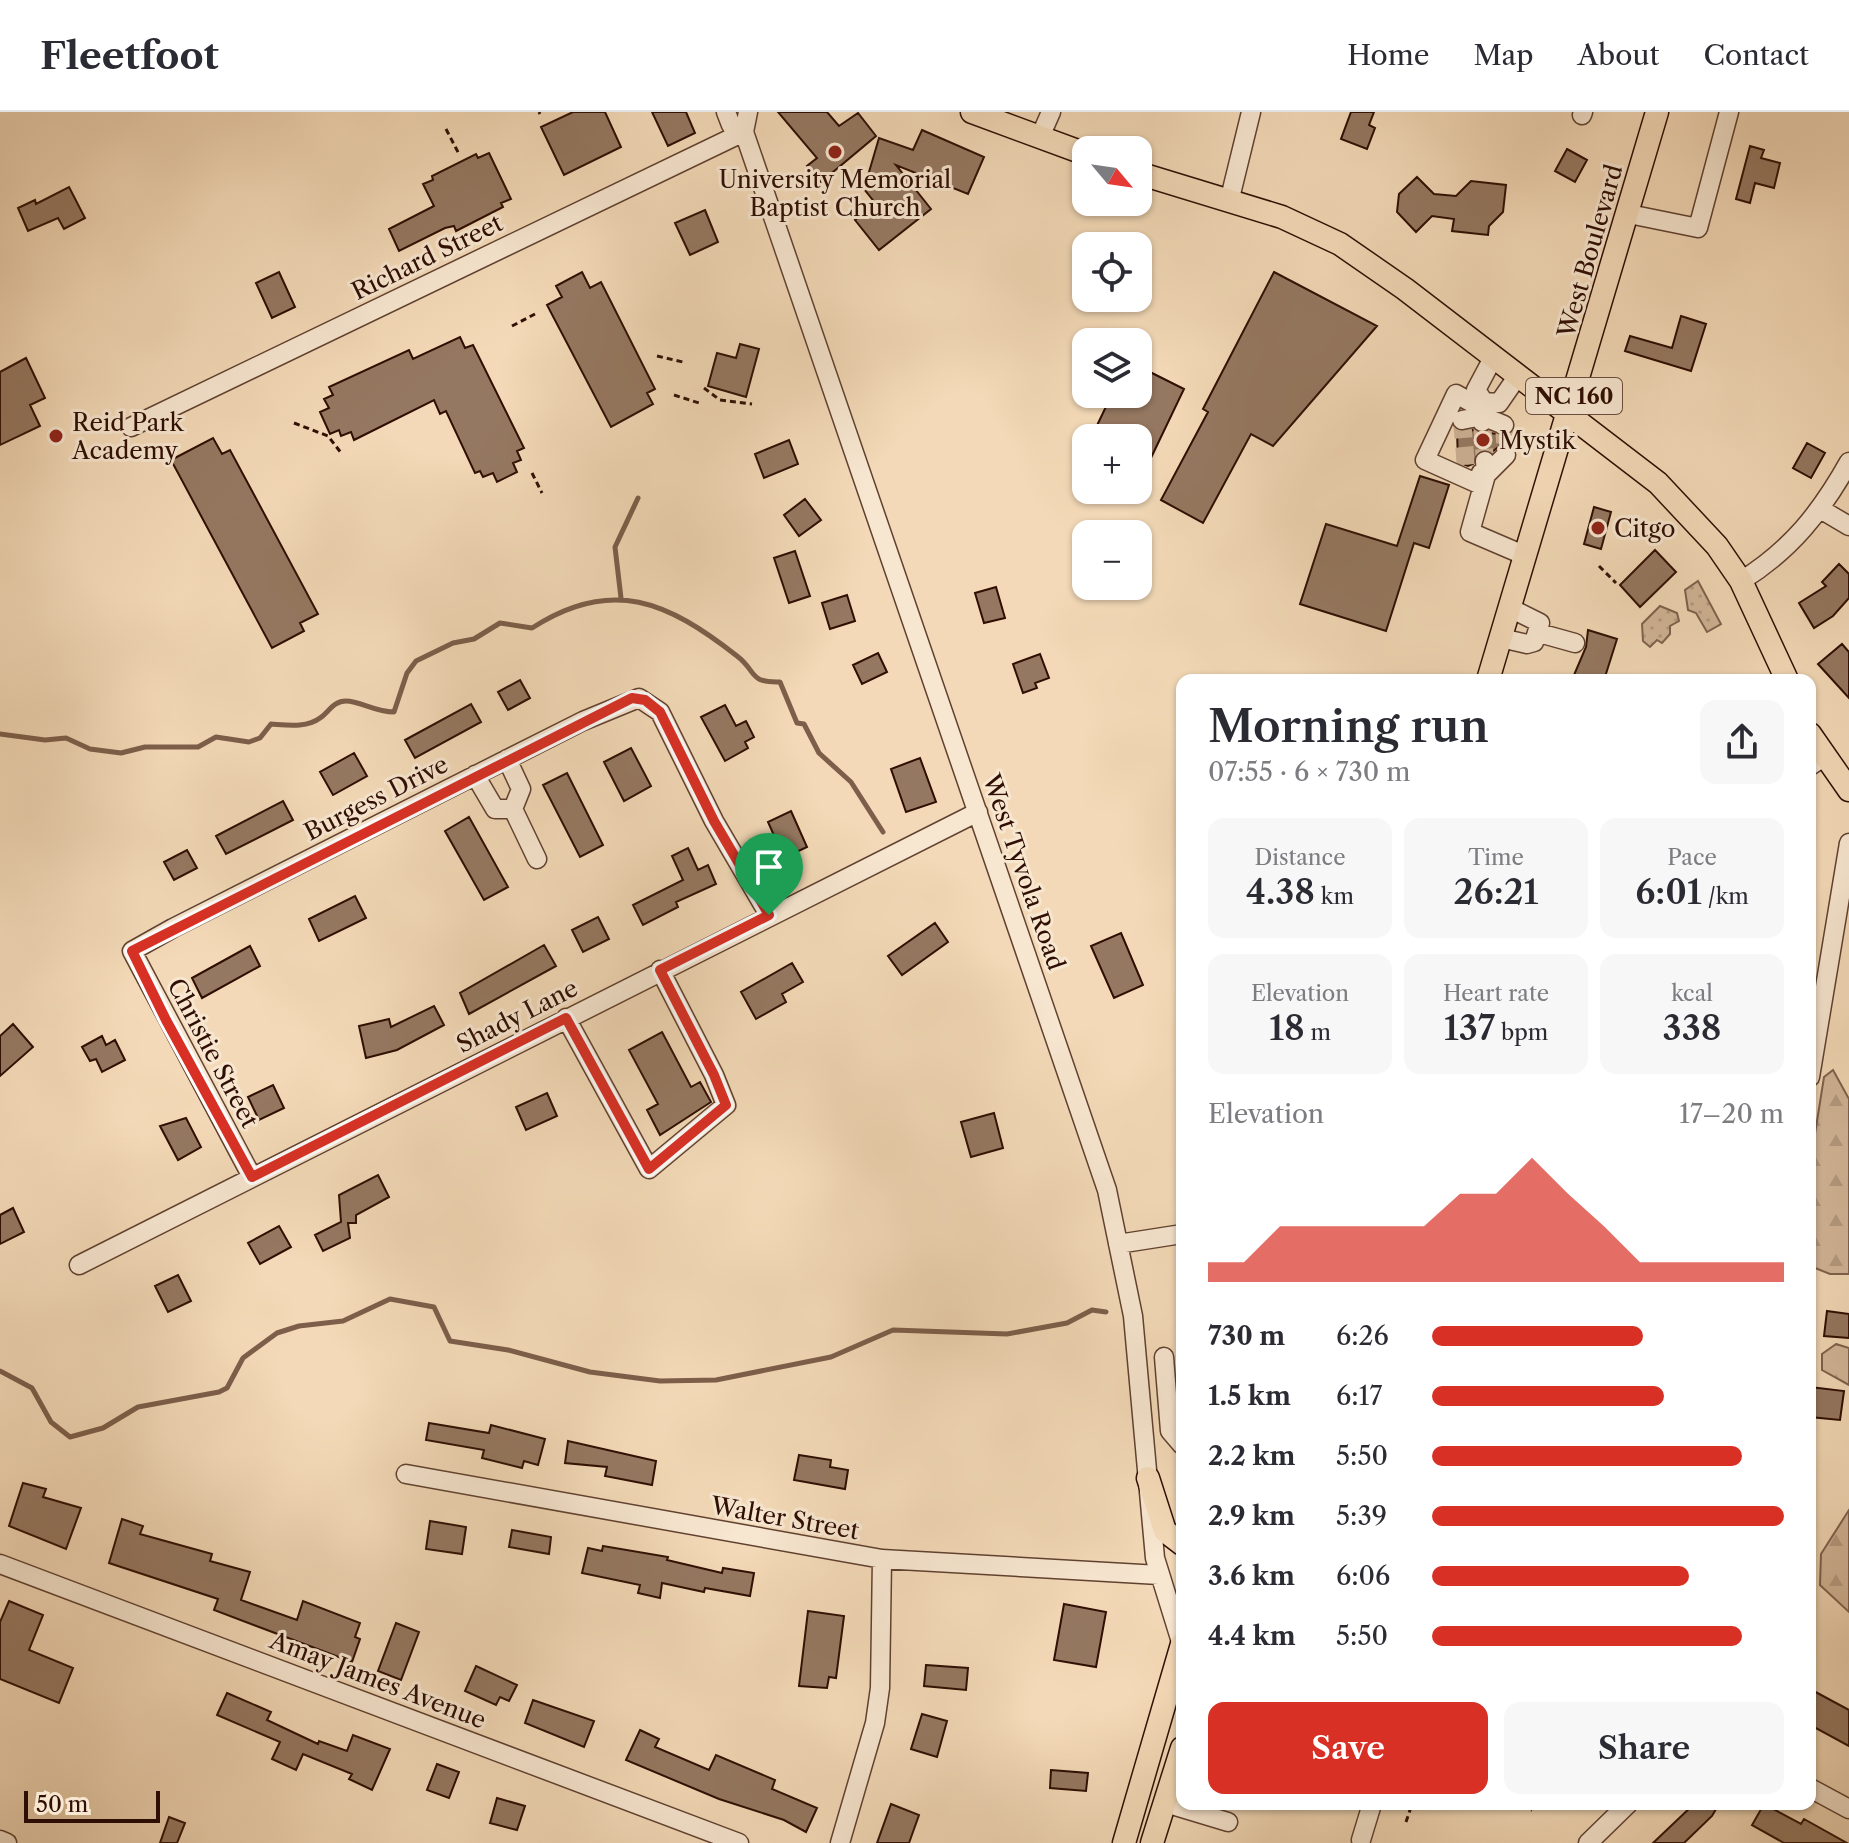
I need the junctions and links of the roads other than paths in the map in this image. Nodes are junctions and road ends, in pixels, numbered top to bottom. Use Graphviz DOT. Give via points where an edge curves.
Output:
graph roads {
  1 [pos="726,112"];
  2 [pos="748,112"];
  3 [pos="972,112"];
  4 [pos="1051,112"];
  5 [pos="1251,112"];
  6 [pos="1657,112"];
  7 [pos="1729,112"];
  8 [pos="744,132"];
  9 [pos="1040,137"];
  10 [pos="1072,149"];
  11 [pos="1152,177"];
  12 [pos="1229,202"];
  13 [pos="1629,214"];
  14 [pos="1493,358"];
  15 [pos="1517,377"];
  16 [pos="1483,412"];
  17 [pos="1568,417"];
  18 [pos="1462,420"];
  19 [pos="1504,425"];
  20 [pos="131,427"];
  21 [pos="1506,455"];
  22 [pos="1849,462"];
  23 [pos="1466,466"];
  24 [pos="1485,474"];
  25 [pos="1822,510"];
  26 [pos="1849,526"];
  27 [pos="1526,556"];
  28 [pos="1741,581"];
  29 [pos="1510,608"];
  30 [pos="1539,633"];
  31 [pos="1501,638"];
  32 [pos="1575,643"];
  33 [pos="1490,674"];
  34 [pos="1784,674"];
  35 [pos="507,759"];
  36 [pos="1817,762"];
  37 [pos="475,775"];
  38 [pos="1849,790"];
  39 [pos="513,809"];
  40 [pos="978,812"];
  41 [pos="1849,843"];
  42 [pos="537,859"];
  43 [pos="769,915"];
  44 [pos="132,951"];
  45 [pos="660,970"];
  46 [pos="566,1018"];
  47 [pos="1816,1041"];
  48 [pos="252,1177"];
  49 [pos="1176,1235"];
  50 [pos="1118,1244"];
  51 [pos="79,1265"];
  52 [pos="1164,1357"];
  53 [pos="1176,1438"];
  54 [pos="406,1474"];
  55 [pos="1148,1478"];
  56 [pos="1176,1539"];
  57 [pos="882,1559"];
  58 [pos="0,1564"];
  59 [pos="1159,1575"];
  60 [pos="1176,1627"];
  61 [pos="1176,1665"];
  62 [pos="1176,1767"];
  63 [pos="1816,1791"];
  64 [pos="1165,1803"];
  65 [pos="1176,1806"];
  66 [pos="1849,1809"];
  67 [pos="1188,1810"];
  68 [pos="1370,1810"];
  69 [pos="1622,1810"];
  70 [pos="1228,1822"];
  71 [pos="0,1840"];
  72 [pos="1361,1840"];
  73 [pos="7,1843"];
  74 [pos="739,1843"];
  75 [pos="840,1843"];
  76 [pos="1124,1843"];
  77 [pos="1152,1843"];
  78 [pos="1588,1843"];
  1 -- 8 [label="street, West Tyvola Road" via="731,125"];
  2 -- 8 [label="street"];
  3 -- 9 [label="main road"];
  4 -- 9 [label="street"];
  5 -- 12 [label="street"];
  6 -- 13 [label="main road, West Boulevard / NC 160"];
  7 -- 13 [label="street" via="1698,228"];
  8 -- 20 [label="street, Richard Street"];
  8 -- 40 [label="street, West Tyvola Road"];
  9 -- 10 [label="main road"];
  11 -- 12 [label="main road"];
  12 -- 14 [label="main road" via="1282,217 1340,244"];
  13 -- 17 [label="main road, West Boulevard / NC 160"];
  14 -- 15 [label="main road"];
  14 -- 16 [label="street" via="1476,390"];
  15 -- 16 [label="street" via="1499,403"];
  15 -- 17 [label="main road"];
  16 -- 18 [label="street"];
  16 -- 19 [label="street"];
  16 -- 24 [label="street" via="1456,394 1425,460"];
  17 -- 27 [label="main road, West Boulevard / NC 160"];
  17 -- 28 [label="main road" via="1667,491"];
  21 -- 24 [label="street"];
  22 -- 25 [label="street"];
  23 -- 24 [label="street"];
  24 -- 27 [label="street" via="1470,532"];
  25 -- 26 [label="street"];
  25 -- 28 [label="street" via="1785,548"];
  27 -- 29 [label="main road, West Boulevard / NC 160"];
  28 -- 34 [label="main road"];
  29 -- 30 [label="street" via="1535,618"];
  29 -- 31 [label="main road, West Boulevard / NC 160"];
  30 -- 31 [label="street" via="1527,644"];
  30 -- 32 [label="street"];
  31 -- 33 [label="main road, West Boulevard / NC 160"];
  35 -- 37 [label="street, Burgess Drive"];
  35 -- 39 [label="street" via="521,789"];
  35 -- 43 [label="street, Burgess Drive" via="632,698 645,700 660,712"];
  36 -- 38 [label="main road"];
  37 -- 39 [label="street" via="495,809"];
  37 -- 44 [label="street, Burgess Drive"];
  39 -- 42 [label="street"];
  40 -- 43 [label="street, Shady Lane"];
  40 -- 50 [label="street, West Tyvola Road" via="1107,1190"];
  41 -- 47 [label="street"];
  43 -- 45 [label="street, Shady Lane"];
  44 -- 48 [label="street, Christie Street"];
  45 -- 46 [label="street, Shady Lane"];
  45 -- 46 [label="street" via="726,1105 649,1169"];
  46 -- 48 [label="street, Shady Lane"];
  48 -- 51 [label="street, Shady Lane"];
  49 -- 50 [label="street"];
  50 -- 55 [label="street, West Tyvola Road" via="1133,1316"];
  52 -- 53 [label="street" via="1170,1431"];
  54 -- 57 [label="street, Walter Street"];
  55 -- 56 [label="main road" via="1165,1531"];
  55 -- 59 [label="street, West Tyvola Road"];
  57 -- 59 [label="street, Walter Street"];
  57 -- 75 [label="street" via="875,1723"];
  58 -- 74 [label="street, Amay James Avenue"];
  59 -- 60 [label="street, West Tyvola Road"];
  61 -- 76 [label="main road"];
  62 -- 64 [label="main road"];
  63 -- 66 [label="street"];
  64 -- 65 [label="street"];
  64 -- 77 [label="main road"];
  67 -- 70 [label="street"];
  68 -- 72 [label="street"];
  69 -- 78 [label="street"];
  71 -- 73 [label="street"];
}
